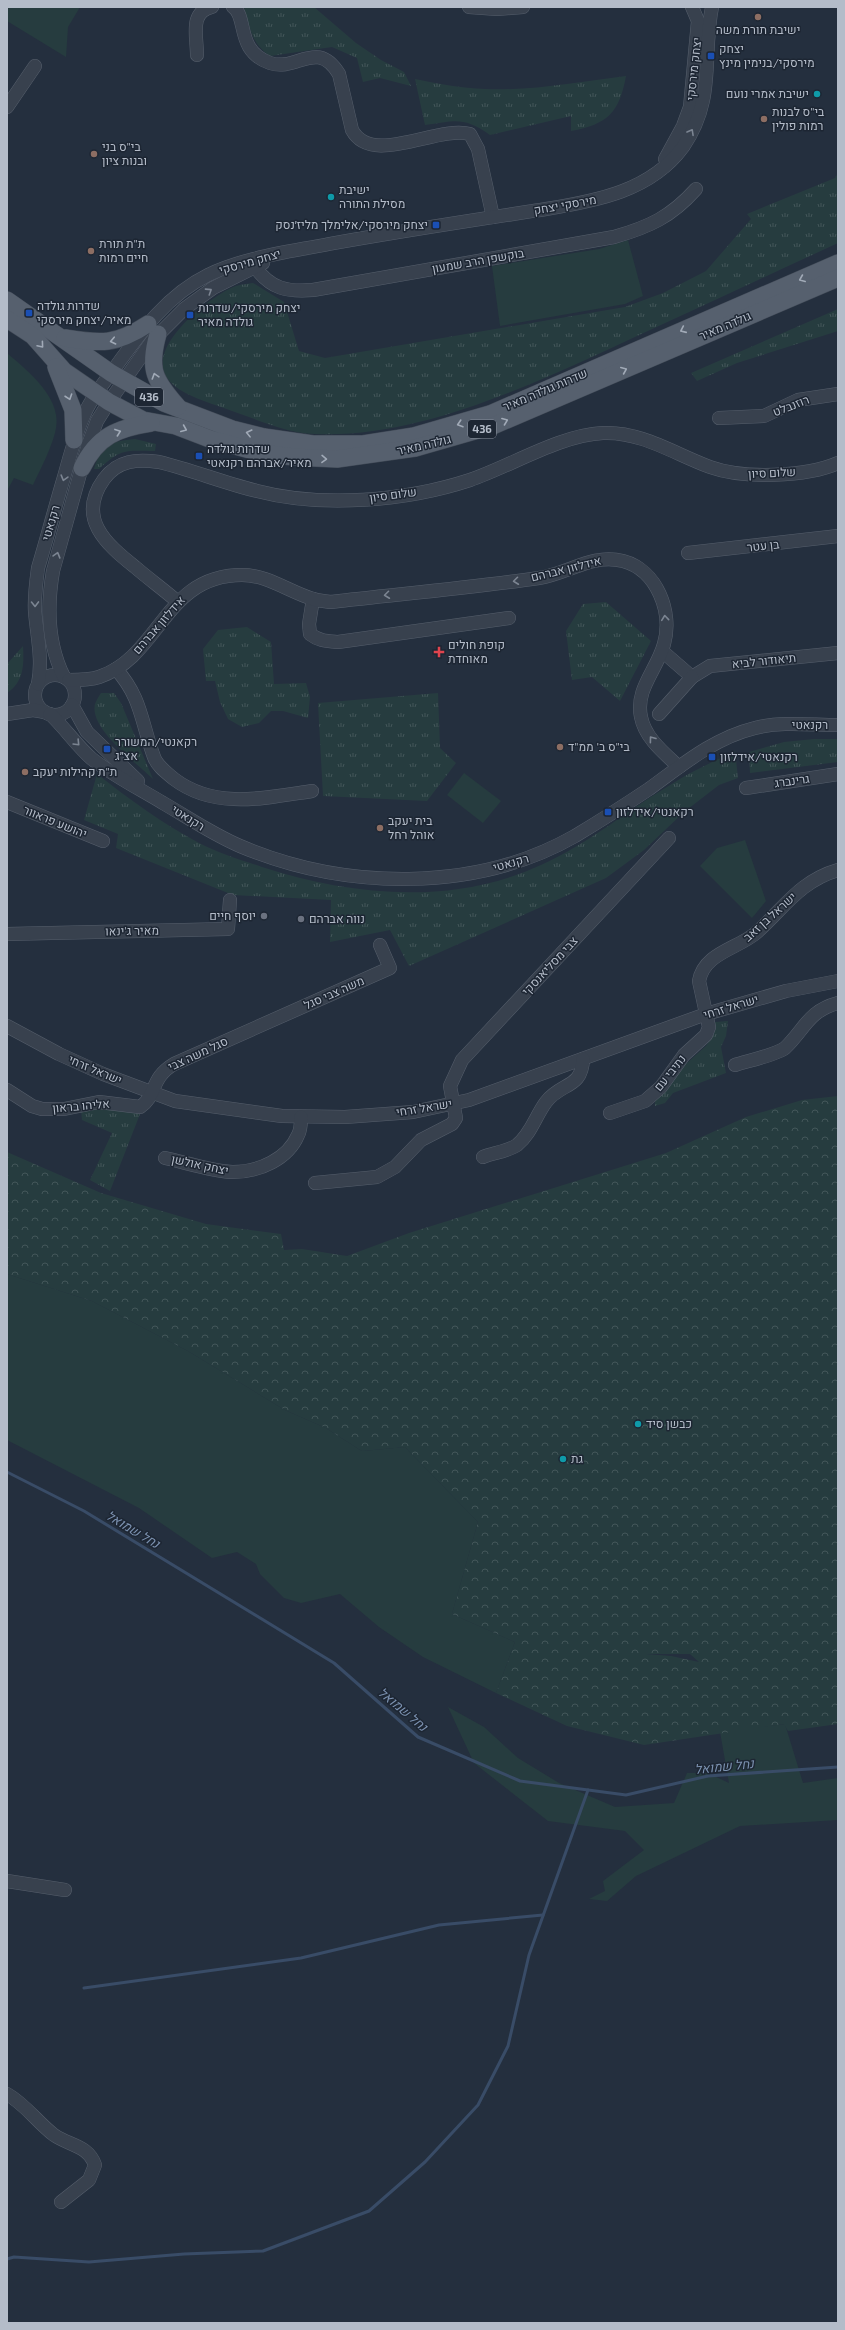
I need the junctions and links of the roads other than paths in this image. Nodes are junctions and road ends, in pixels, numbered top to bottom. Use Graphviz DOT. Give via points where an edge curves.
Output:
graph roads {
  1 [pos="212,7"];
  2 [pos="233,7"];
  3 [pos="469,7"];
  4 [pos="523,7"];
  5 [pos="692,7"];
  6 [pos="712,7"];
  7 [pos="197,55"];
  8 [pos="35,66"];
  9 [pos="7,107"];
  10 [pos="657,172"];
  11 [pos="696,190"];
  12 [pos="493,217"];
  13 [pos="289,252"];
  14 [pos="838,263"];
  15 [pos="255,267"];
  16 [pos="838,278"];
  17 [pos="7,300"];
  18 [pos="7,319"];
  19 [pos="153,329"];
  20 [pos="61,338"];
  21 [pos="54,361"];
  22 [pos="117,377"];
  23 [pos="838,394"];
  24 [pos="102,398"];
  25 [pos="178,407"];
  26 [pos="719,418"];
  27 [pos="152,422"];
  28 [pos="74,440"];
  29 [pos="838,462"];
  30 [pos="82,468"];
  31 [pos="838,536"];
  32 [pos="688,553"];
  33 [pos="313,599"];
  34 [pos="178,602"];
  35 [pos="509,618"];
  36 [pos="662,651"];
  37 [pos="838,653"];
  38 [pos="116,668"];
  39 [pos="692,677"];
  40 [pos="98,678"];
  41 [pos="67,679"];
  42 [pos="37,687"];
  43 [pos="73,703"];
  44 [pos="48,713"];
  45 [pos="7,714"];
  46 [pos="659,714"];
  47 [pos="838,725"];
  48 [pos="679,767"];
  49 [pos="838,774"];
  50 [pos="746,788"];
  51 [pos="312,791"];
  52 [pos="7,802"];
  53 [pos="165,804"];
  54 [pos="669,838"];
  55 [pos="103,841"];
  56 [pos="838,870"];
  57 [pos="230,900"];
  58 [pos="7,934"];
  59 [pos="380,945"];
  60 [pos="838,981"];
  61 [pos="838,1003"];
  62 [pos="706,1014"];
  63 [pos="7,1026"];
  64 [pos="256,1027"];
  65 [pos="584,1059"];
  66 [pos="735,1065"];
  67 [pos="7,1090"];
  68 [pos="151,1092"];
  69 [pos="454,1104"];
  70 [pos="610,1113"];
  71 [pos="301,1117"];
  72 [pos="483,1157"];
  73 [pos="164,1158"];
  74 [pos="315,1183"];
  75 [pos="7,1880"];
  76 [pos="65,1890"];
  77 [pos="7,2094"];
  78 [pos="61,2202"];
  1 -- 7 [label="street" via="198,13"];
  2 -- 12 [label="street" via="239,14 248,46 262,59 277,64 320,57 334,66 339,74 352,130 356,137 364,142 383,146 457,131 470,134 478,149"];
  3 -- 4 [label="street"];
  5 -- 10 [label="street, יצחק מירסקי" via="698,21 690,107 683,126"];
  10 -- 6 [label="street, מירסקי יצחק, one-way" via="681,149 698,120 706,89"];
  8 -- 9 [label="street"];
  10 -- 12 [label="street, מירסקי יצחק" via="637,185 607,197 580,204"];
  11 -- 15 [label="street, בוקשפן הרב שמעון" via="666,217 614,237 313,290 295,291 278,288"];
  12 -- 13 [label="street, מירסקי יצחק"];
  13 -- 15 [label="street, יצחק מירסקי"];
  13 -- 19 [label="street, יצחק מירסקי" via="252,260 206,276 175,298"];
  14 -- 25 [label="main road, שדרות גולדה מאיר / 436, one-way" via="490,414 414,436 363,444 293,442 232,429"];
  19 -- 15 [label="street, יצחק מירסקי, one-way" via="227,280"];
  27 -- 16 [label="main road, גולדה מאיר / 436, one-way" via="176,426 235,447 294,457 337,459 415,448 465,435 522,414"];
  17 -- 20 [label="main road, שדרות גולדה מאיר / 436"];
  18 -- 21 [label="main road, 436, one-way" via="33,336"];
  19 -- 20 [label="main road, one-way" via="106,342"];
  19 -- 22 [label="street, יצחק מירסקי"];
  25 -- 19 [label="main road, one-way" via="157,382 154,371"];
  20 -- 22 [label="main road, שדרות גולדה מאיר / 436"];
  21 -- 24 [label="main road, 436"];
  21 -- 28 [label="main road, one-way" via="73,410"];
  22 -- 24 [label="street, רקנאטי"];
  22 -- 25 [label="main road, שדרות גולדה מאיר / 436" via="152,398"];
  23 -- 26 [label="street, רוזנבלט" via="798,400 764,416"];
  24 -- 27 [label="main road, גולדה מאיר / 436" via="132,415"];
  24 -- 28 [label="street, רקנאטי" via="84,415"];
  24 -- 30 [label="street, רקנאטי"];
  30 -- 27 [label="main road, one-way" via="88,454 102,439"];
  28 -- 42 [label="street, רקנאטי, one-way" via="38,568 35,612 40,663"];
  29 -- 34 [label="street, שלום סיון" via="818,469 762,475 742,474 711,467 637,438 602,433 569,440 468,480 412,493 334,500 306,500 258,492 158,462 146,460 123,463 108,475 94,498 96,526 112,549"];
  41 -- 30 [label="street, רקנאטי, one-way" via="57,661 54,649 49,599 52,571"];
  31 -- 32 [label="street, בן עטר"];
  33 -- 34 [label="street, אידלזון אברהם" via="275,582 242,575 208,581 196,586"];
  33 -- 35 [label="street" via="310,634 316,639 326,641 338,642"];
  36 -- 33 [label="street, אידלזון אברהם, one-way" via="666,633 664,605 660,592 642,570 631,563 614,559 590,561 541,578 331,602"];
  34 -- 38 [label="street, אידלזון אברהם" via="136,653"];
  36 -- 39 [label="street"];
  48 -- 36 [label="street, אידלזון אברהם, one-way" via="655,743 645,730 641,718 642,690"];
  37 -- 39 [label="street, תיאודור לביא" via="710,666"];
  38 -- 40 [label="street, אידלזון אברהם"];
  38 -- 51 [label="street" via="133,690 154,759 185,787 201,794 239,800"];
  39 -- 46 [label="street, תיאודור לביא"];
  40 -- 41 [label="street"];
  40 -- 43 [label="street"];
  41 -- 42 [label="street" via="47,676"];
  41 -- 43 [label="street" via="74,690"];
  42 -- 44 [label="street" via="37,703"];
  42 -- 45 [label="street" via="16,709"];
  43 -- 44 [label="street" via="65,712"];
  43 -- 53 [label="street, רקנאטי" via="87,732"];
  44 -- 45 [label="street" via="33,710"];
  44 -- 53 [label="street, רקנאטי, one-way" via="92,759"];
  47 -- 48 [label="street, רקנאטי" via="756,727 718,742"];
  48 -- 53 [label="street, רקנאטי" via="548,850 505,866 452,876 425,878 373,877 309,868 242,847"];
  49 -- 50 [label="street, גרינברג"];
  52 -- 55 [label="street, יהושע פראוור"];
  54 -- 69 [label="street, צבי מסליאנסקי" via="462,1060 450,1086"];
  56 -- 62 [label="street, ישראל בן זאב" via="810,882 755,934 707,964 700,973 699,981"];
  57 -- 58 [label="street, מאיר ג'ינאו" via="228,929"];
  59 -- 64 [label="street, משה צבי סגל" via="390,968"];
  60 -- 62 [label="street, ישראל זרחי" via="786,991"];
  61 -- 66 [label="street" via="812,1015 783,1049"];
  62 -- 65 [label="street, ישראל זרחי"];
  62 -- 70 [label="street, נתיבי עם" via="709,1027 706,1035 684,1055 661,1087 645,1100"];
  63 -- 68 [label="street, ישראל זרחי" via="59,1054"];
  64 -- 68 [label="street, סגל משה צבי" via="163,1070"];
  65 -- 69 [label="street, ישראל זרחי" via="497,1092"];
  65 -- 72 [label="street" via="581,1076 546,1102 524,1139 516,1146"];
  67 -- 68 [label="street, אליהו בראון" via="32,1106 53,1110 99,1102 140,1107 146,1103"];
  68 -- 71 [label="street, ישראל זרחי" via="175,1101 203,1106"];
  69 -- 71 [label="street, ישראל זרחי" via="413,1112"];
  69 -- 74 [label="street, צבי מסליאנסקי" via="456,1118 452,1124 421,1140 386,1173 377,1177"];
  71 -- 73 [label="street, יצחק אולשן" via="299,1134 291,1147 282,1157 256,1169 232,1172"];
  75 -- 76 [label="street"];
  77 -- 78 [label="street" via="55,2136 79,2146 92,2155 96,2165 89,2180"];
}
